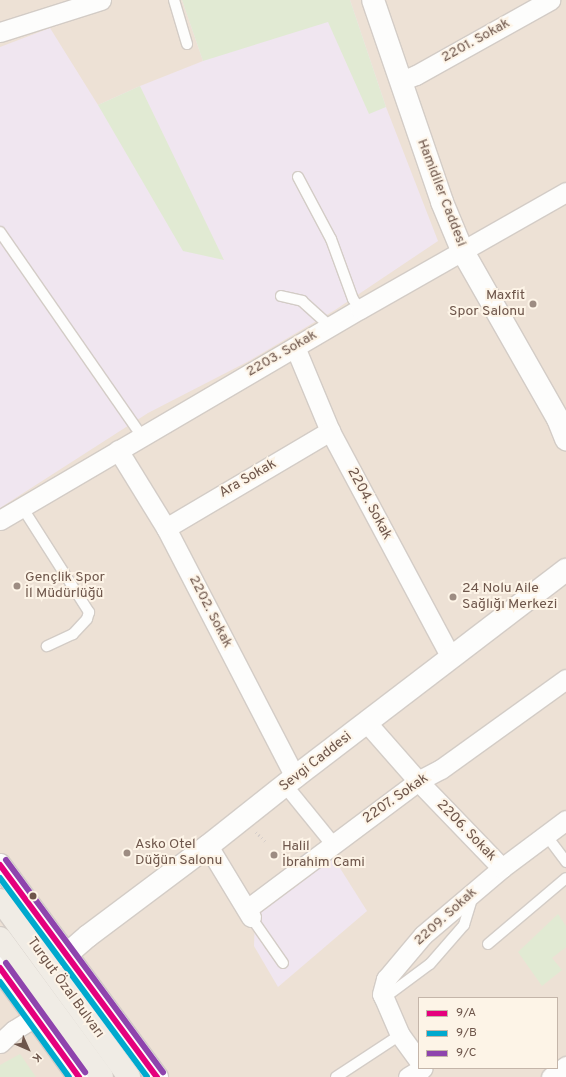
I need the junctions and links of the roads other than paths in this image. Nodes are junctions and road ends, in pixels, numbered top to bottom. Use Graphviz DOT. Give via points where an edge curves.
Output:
graph roads {
  1 [pos="101,0"];
  2 [pos="174,0"];
  3 [pos="373,0"];
  4 [pos="550,0"];
  5 [pos="0,32"];
  6 [pos="187,44"];
  7 [pos="401,81"];
  8 [pos="298,177"];
  9 [pos="566,192"];
  10 [pos="0,232"];
  11 [pos="462,250"];
  12 [pos="281,296"];
  13 [pos="360,309"];
  14 [pos="330,326"];
  15 [pos="295,347"];
  16 [pos="563,428"];
  17 [pos="330,431"];
  18 [pos="142,436"];
  19 [pos="118,450"];
  20 [pos="22,507"];
  21 [pos="0,520"];
  22 [pos="166,528"];
  23 [pos="566,570"];
  24 [pos="47,646"];
  25 [pos="451,658"];
  26 [pos="566,678"];
  27 [pos="367,723"];
  28 [pos="290,781"];
  29 [pos="418,781"];
  30 [pos="566,820"];
  31 [pos="546,835"];
  32 [pos="333,844"];
  33 [pos="208,846"];
  34 [pos="566,862"];
  35 [pos="0,865"];
  36 [pos="502,868"];
  37 [pos="566,878"];
  38 [pos="0,900"];
  39 [pos="249,913"];
  40 [pos="0,938"];
  41 [pos="488,944"];
  42 [pos="66,955"];
  43 [pos="283,963"];
  44 [pos="0,968"];
  45 [pos="36,1016"];
  46 [pos="400,1035"];
  47 [pos="0,1043"];
  48 [pos="418,1060"];
  49 [pos="566,1066"];
  50 [pos="422,1069"];
  51 [pos="79,1077"];
  52 [pos="102,1077"];
  53 [pos="129,1077"];
  54 [pos="157,1077"];
  55 [pos="336,1077"];
  56 [pos="408,1077"];
  57 [pos="551,1077"];
  1 -- 5 [label="street"];
  2 -- 6 [label="lane"];
  3 -- 7 [label="street, Hamidiler Caddesi"];
  4 -- 7 [label="street, 2201. Sokak"];
  7 -- 11 [label="street, Hamidiler Caddesi" via="442,202"];
  8 -- 13 [label="lane" via="331,239 353,299"];
  9 -- 11 [label="street, 2203. Sokak"];
  10 -- 18 [label="lane"];
  11 -- 13 [label="street, 2203. Sokak"];
  11 -- 16 [label="street, Hamidiler Caddesi"];
  12 -- 14 [label="lane" via="302,301"];
  13 -- 14 [label="street, 2203. Sokak"];
  14 -- 15 [label="street, 2203. Sokak"];
  15 -- 17 [label="street, 2204. Sokak"];
  15 -- 18 [label="street, 2203. Sokak"];
  17 -- 22 [label="street, Ara Sokak"];
  17 -- 25 [label="street, 2204. Sokak"];
  18 -- 19 [label="street, 2203. Sokak"];
  19 -- 20 [label="street, 2203. Sokak"];
  19 -- 22 [label="street, 2202. Sokak"];
  20 -- 21 [label="street, 2203. Sokak"];
  20 -- 24 [label="lane" via="89,612 87,619 73,634"];
  22 -- 28 [label="street, 2202. Sokak"];
  23 -- 25 [label="street, Sevgi Caddesi"];
  25 -- 27 [label="street, Sevgi Caddesi"];
  26 -- 29 [label="street, 2207. Sokak" via="441,769"];
  27 -- 28 [label="street, Sevgi Caddesi"];
  27 -- 29 [label="street, 2206. Sokak"];
  28 -- 32 [label="street"];
  28 -- 33 [label="street, Sevgi Caddesi"];
  29 -- 32 [label="street, 2207. Sokak"];
  29 -- 36 [label="street, 2206. Sokak"];
  30 -- 31 [label="street, 2209. Sokak"];
  31 -- 34 [label="lane"];
  31 -- 36 [label="street, 2209. Sokak"];
  32 -- 39 [label="street, 2207. Sokak"];
  33 -- 39 [label="street"];
  33 -- 42 [label="street, Sevgi Caddesi"];
  35 -- 42 [label="street"];
  36 -- 46 [label="street, 2209. Sokak" via="423,935 386,979 382,994"];
  37 -- 41 [label="lane"];
  38 -- 53 [label="main road, Turgut Özal Bulvarı"];
  39 -- 43 [label="lane"];
  40 -- 52 [label="main road, Turgut Özal Bulvarı"];
  42 -- 54 [label="street"];
  44 -- 45 [label="street"];
  45 -- 47 [label="street"];
  45 -- 51 [label="street"];
  46 -- 48 [label="street, 2209. Sokak"];
  46 -- 55 [label="lane"];
  49 -- 57 [label="street"];
  50 -- 56 [label="street"];
}
